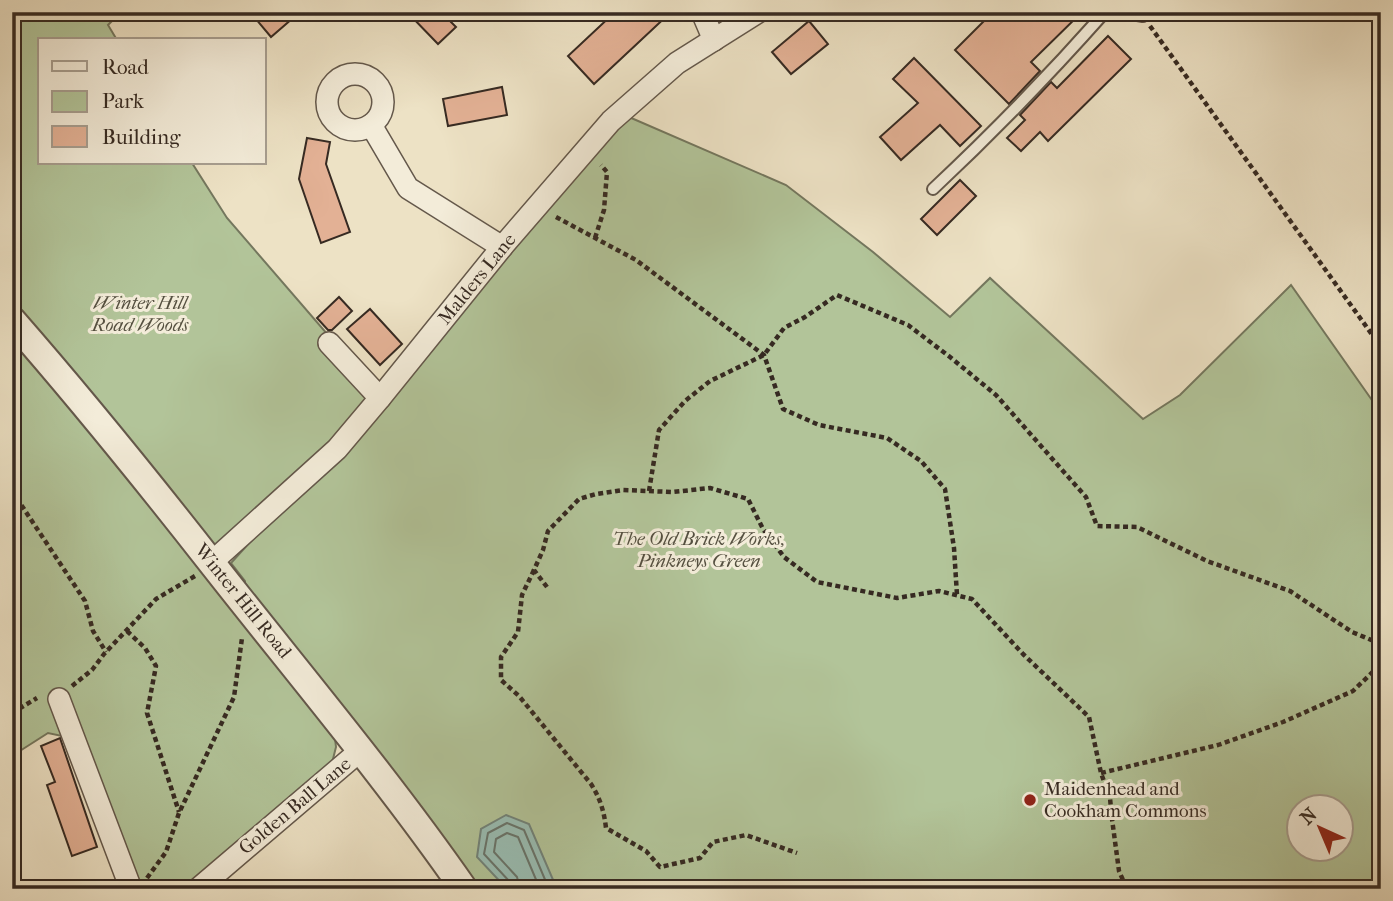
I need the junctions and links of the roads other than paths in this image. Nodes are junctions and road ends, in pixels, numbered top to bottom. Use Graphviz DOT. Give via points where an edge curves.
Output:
graph roads {
  1 [pos="702,12"];
  2 [pos="758,12"];
  3 [pos="1105,12"];
  4 [pos="1121,12"];
  5 [pos="1143,16"];
  6 [pos="714,40"];
  7 [pos="370,125"];
  8 [pos="933,189"];
  9 [pos="502,247"];
  10 [pos="12,320"];
  11 [pos="329,343"];
  12 [pos="380,398"];
  13 [pos="212,564"];
  14 [pos="59,699"];
  15 [pos="361,750"];
  16 [pos="130,886"];
  17 [pos="198,889"];
  18 [pos="464,889"];
  1 -- 6 [label="street"];
  2 -- 6 [label="street, Malders Lane"];
  3 -- 8 [label="lane" via="1043,82"];
  4 -- 5 [label="lane"];
  6 -- 9 [label="street, Malders Lane" via="677,63 611,121"];
  7 -- 9 [label="street" via="408,188"];
  9 -- 12 [label="street, Malders Lane"];
  10 -- 13 [label="street, Winter Hill Road"];
  11 -- 12 [label="street"];
  12 -- 13 [label="street, Malders Lane" via="337,449"];
  13 -- 15 [label="street, Winter Hill Road"];
  14 -- 16 [label="street"];
  15 -- 17 [label="street, Golden Ball Lane"];
  15 -- 18 [label="street, Winter Hill Road"];
}
